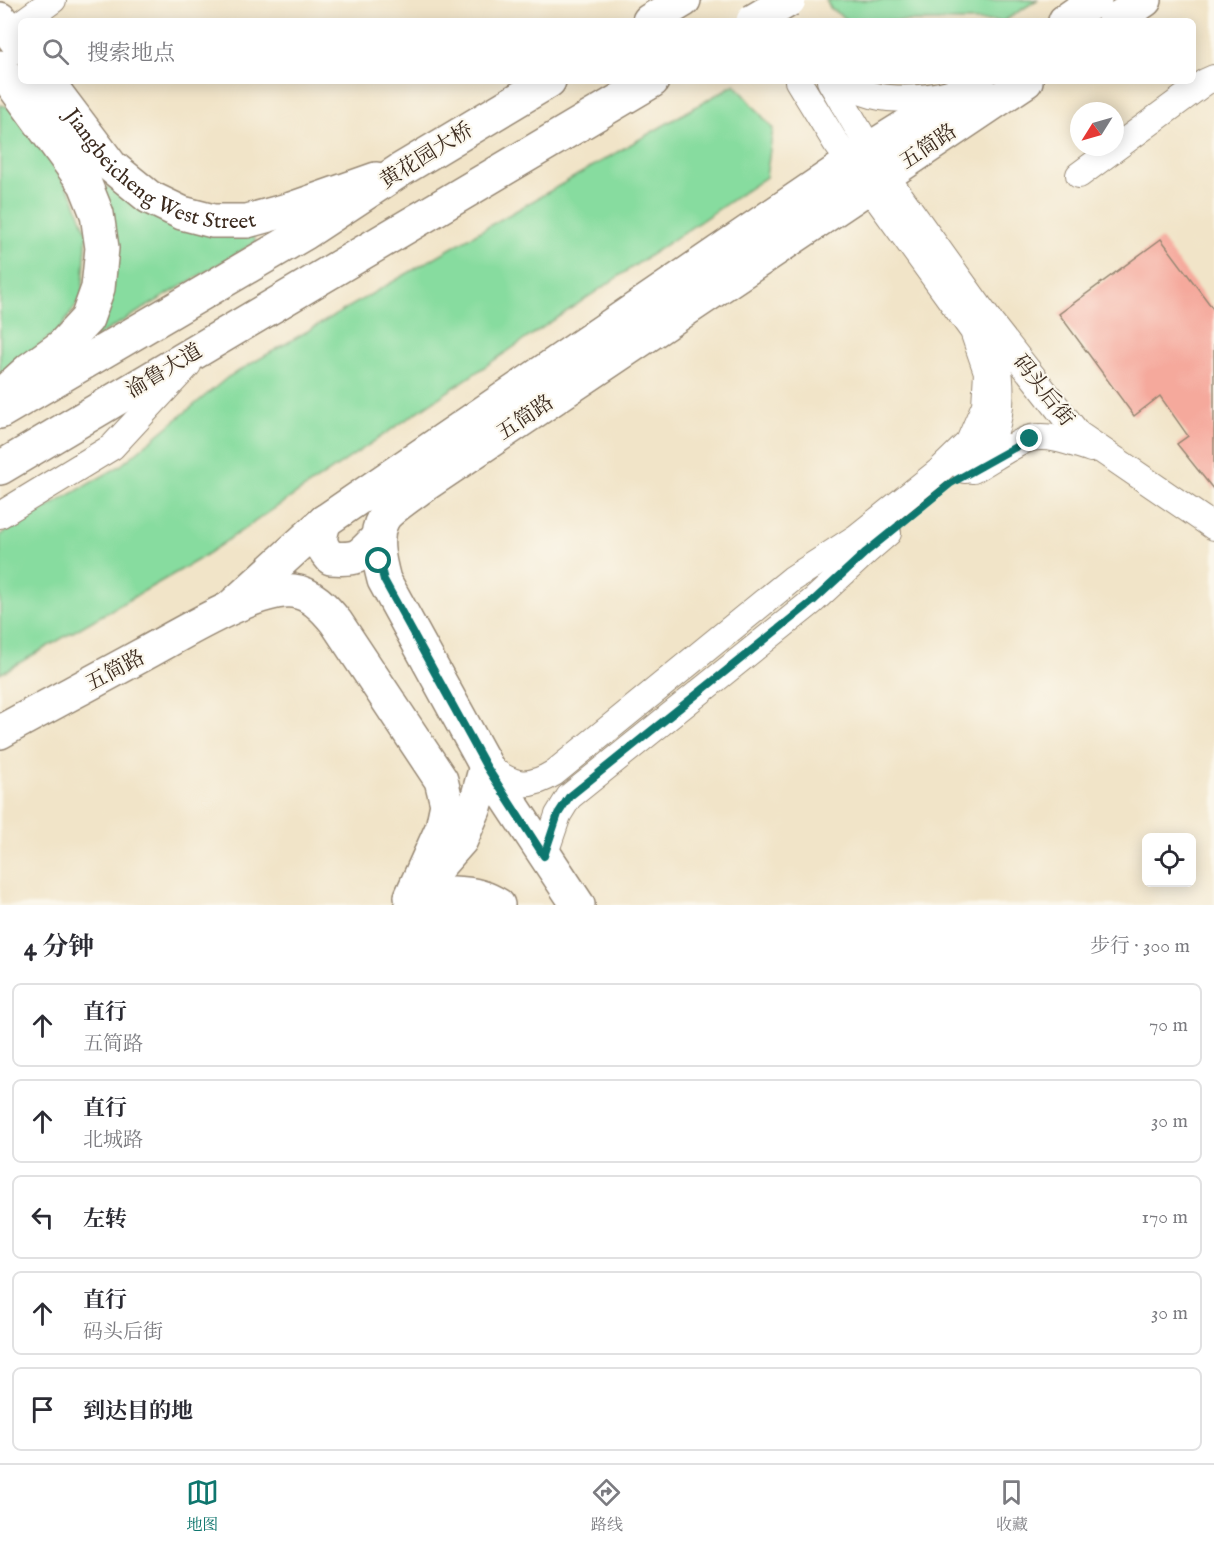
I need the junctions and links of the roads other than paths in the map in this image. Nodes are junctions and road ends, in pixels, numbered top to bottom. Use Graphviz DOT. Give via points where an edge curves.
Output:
graph roads {
  1 [pos="53,0"];
  2 [pos="684,0"];
  3 [pos="748,0"];
  4 [pos="783,0"];
  5 [pos="789,0"];
  6 [pos="1095,0"];
  7 [pos="1145,0"];
  8 [pos="29,18"];
  9 [pos="654,18"];
  10 [pos="758,18"];
  11 [pos="759,18"];
  12 [pos="793,18"];
  13 [pos="1069,18"];
  14 [pos="1118,18"];
  15 [pos="0,68"];
  16 [pos="1214,78"];
  17 [pos="49,84"];
  18 [pos="544,84"];
  19 [pos="647,84"];
  20 [pos="800,84"];
  21 [pos="831,84"];
  22 [pos="849,84"];
  23 [pos="974,84"];
  24 [pos="1021,84"];
  25 [pos="868,168"];
  26 [pos="1079,175"];
  27 [pos="298,221"];
  28 [pos="988,320"];
  29 [pos="205,346"];
  30 [pos="0,396"];
  31 [pos="0,412"];
  32 [pos="1106,454"];
  33 [pos="0,468"];
  34 [pos="950,483"];
  35 [pos="0,515"];
  36 [pos="325,521"];
  37 [pos="1214,527"];
  38 [pos="378,537"];
  39 [pos="230,608"];
  40 [pos="0,732"];
  41 [pos="486,766"];
  42 [pos="544,856"];
  43 [pos="406,901"];
  44 [pos="498,905"];
  45 [pos="578,905"];
  1 -- 8 [label="street"];
  2 -- 9 [label="main road"];
  3 -- 11 [label="street"];
  4 -- 12 [label="street"];
  5 -- 10 [label="main road, bridge"];
  6 -- 13 [label="main road"];
  7 -- 14 [label="main road"];
  15 -- 30 [label="main road, Jiangbeicheng West Street" via="86,184 97,214 102,248 98,288 87,320 62,346"];
  16 -- 26 [label="street"];
  17 -- 27 [label="main road, Jiangbeicheng West Street" via="111,166 149,197 182,213 213,221"];
  18 -- 27 [label="main road, 黄花园大桥" via="399,171"];
  19 -- 29 [label="main road, 渝鲁大道"];
  20 -- 25 [label="street"];
  21 -- 25 [label="street"];
  22 -- 23 [label="street" via="873,95 922,99"];
  23 -- 25 [label="main road, 五简路"];
  24 -- 25 [label="main road, 五简路"];
  25 -- 28 [label="street, 码头后街"];
  25 -- 36 [label="main road, 五简路"];
  25 -- 38 [label="main road, 五简路" via="420,488 384,517"];
  25 -- 41 [label="street" via="973,331 987,372 985,405 969,441 938,472 857,537 792,579 554,773 523,785 506,780"];
  27 -- 31 [label="main road"];
  28 -- 32 [label="street, 码头后街" via="1078,434"];
  28 -- 34 [label="street" via="999,369 1000,403 994,435 979,456"];
  29 -- 33 [label="main road, 渝鲁大道"];
  29 -- 35 [label="street" via="112,447"];
  32 -- 34 [label="street, 码头后街" via="1062,440 1030,439"];
  32 -- 37 [label="street, 码头后街"];
  34 -- 42 [label="street" via="813,601 569,797 558,814"];
  36 -- 38 [label="main road" via="320,537 331,558 351,560 364,553"];
  36 -- 39 [label="main road, 五简路"];
  38 -- 41 [label="main road" via="384,580"];
  39 -- 40 [label="main road, 五简路"];
  39 -- 43 [label="main road, 五简路" via="274,592 293,591 323,606 441,780 447,804 442,828"];
  41 -- 42 [label="main road"];
  41 -- 43 [label="main road" via="461,840"];
  42 -- 45 [label="main road"];
  43 -- 44 [label="main road" via="449,892 488,898"];
}
